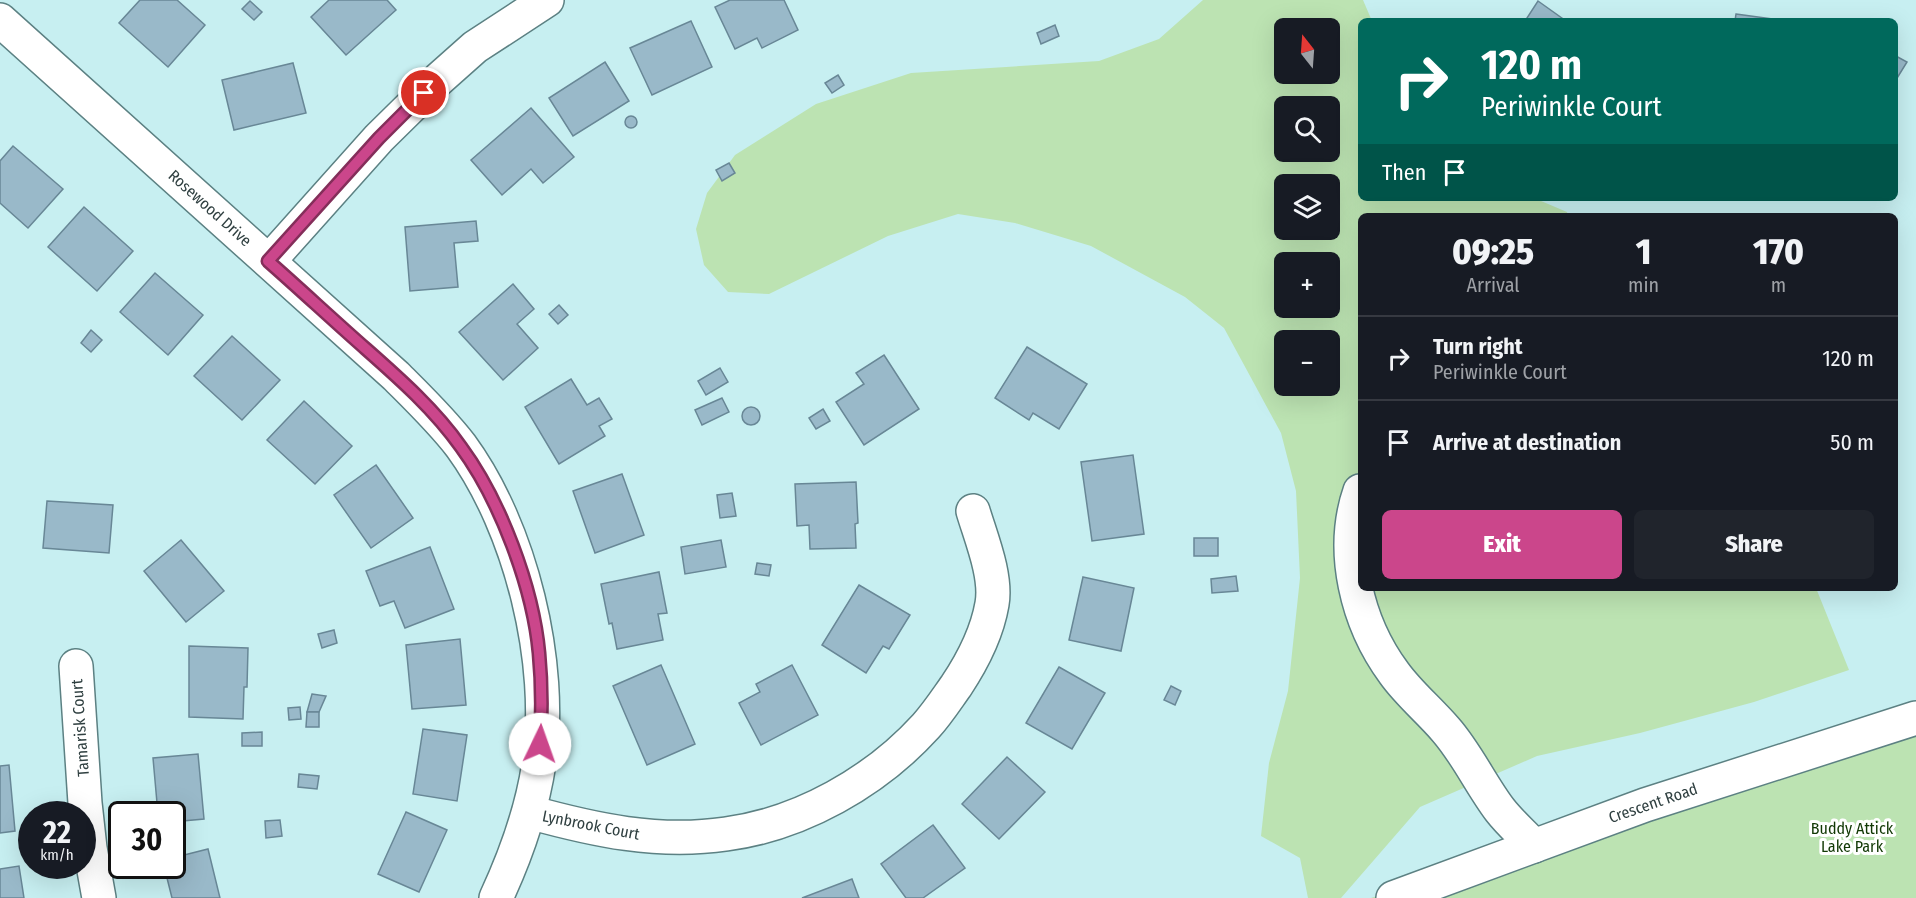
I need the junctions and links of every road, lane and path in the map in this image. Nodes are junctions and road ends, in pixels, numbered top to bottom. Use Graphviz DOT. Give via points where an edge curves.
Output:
graph roads {
  1 [pos="547,0"];
  2 [pos="0,20"];
  3 [pos="268,261"];
  4 [pos="1358,500"];
  5 [pos="973,511"];
  6 [pos="76,666"];
  7 [pos="1916,718"];
  8 [pos="529,812"];
  9 [pos="1534,846"];
  10 [pos="99,898"];
  11 [pos="496,898"];
  12 [pos="1393,898"];
  1 -- 3 [label="street" via="475,47 439,79 379,138"];
  2 -- 3 [label="street, Rosewood Drive"];
  3 -- 8 [label="street, Rosewood Drive" via="437,417 462,447 502,521 525,586 539,651 539,762"];
  4 -- 9 [label="street" via="1352,525 1353,563 1358,602 1370,634 1393,672 1447,731 1500,810"];
  5 -- 8 [label="street, Lynbrook Court" via="993,583 993,603 985,630 968,667 926,726 889,760 856,783 785,819 756,829 714,835 660,838 620,834"];
  6 -- 10 [label="street, Tamarisk Court" via="85,803"];
  7 -- 9 [label="street, Crescent Road" via="1645,805"];
  8 -- 11 [label="street, Rosewood Drive" via="515,858"];
  9 -- 12 [label="street, Crescent Road"];
}
